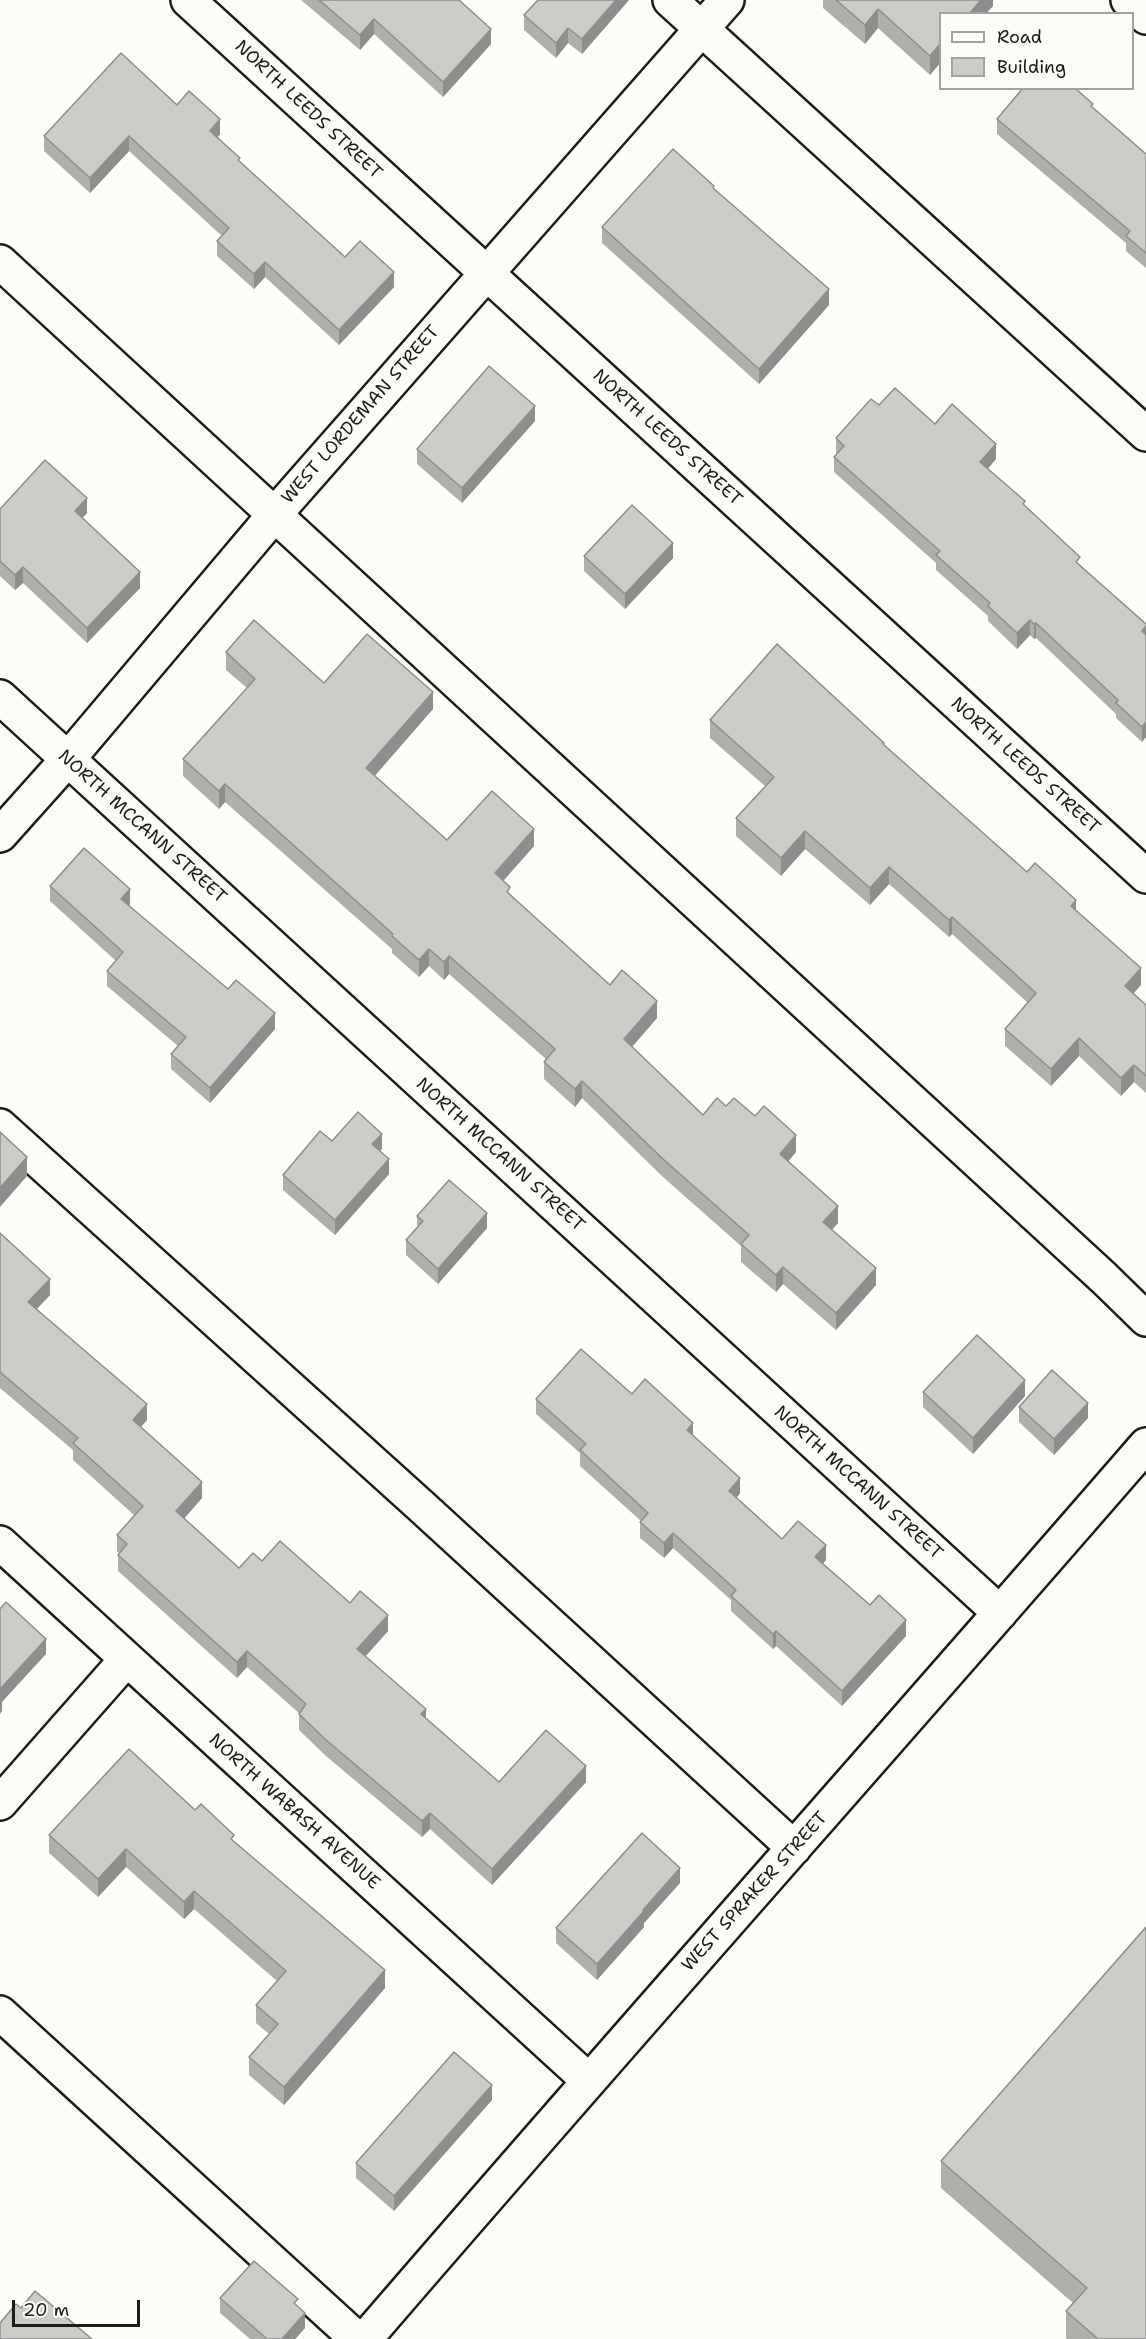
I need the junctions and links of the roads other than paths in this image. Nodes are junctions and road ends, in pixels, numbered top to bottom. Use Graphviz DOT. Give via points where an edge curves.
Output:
graph roads {
  1 [pos="188,0"];
  2 [pos="670,0"];
  3 [pos="727,0"];
  4 [pos="1128,0"];
  5 [pos="1146,16"];
  6 [pos="701,28"];
  7 [pos="0,262"];
  8 [pos="485,273"];
  9 [pos="1146,434"];
  10 [pos="275,514"];
  11 [pos="0,697"];
  12 [pos="68,759"];
  13 [pos="0,835"];
  14 [pos="1146,876"];
  15 [pos="0,1126"];
  16 [pos="1146,1319"];
  17 [pos="1146,1445"];
  18 [pos="0,1544"];
  19 [pos="1000,1613"];
  20 [pos="126,1660"];
  21 [pos="0,1803"];
  22 [pos="794,1848"];
  23 [pos="0,2013"];
  24 [pos="588,2080"];
  25 [pos="357,2339"];
  26 [pos="365,2339"];
  1 -- 8 [label="street, NORTH LEEDS STREET"];
  2 -- 6 [label="street"];
  3 -- 6 [label="street, WEST LORDEMAN STREET"];
  4 -- 5 [label="street"];
  6 -- 8 [label="street, WEST LORDEMAN STREET"];
  6 -- 9 [label="street"];
  7 -- 10 [label="street"];
  8 -- 10 [label="street, WEST LORDEMAN STREET"];
  8 -- 14 [label="street, NORTH LEEDS STREET"];
  10 -- 12 [label="street, WEST LORDEMAN STREET"];
  10 -- 16 [label="street"];
  11 -- 12 [label="street, NORTH MCCANN STREET"];
  12 -- 13 [label="street, WEST LORDEMAN STREET"];
  12 -- 19 [label="street, NORTH MCCANN STREET"];
  15 -- 22 [label="street"];
  17 -- 19 [label="street, WEST SPRAKER STREET"];
  18 -- 20 [label="street, NORTH WABASH AVENUE"];
  19 -- 22 [label="street, WEST SPRAKER STREET"];
  20 -- 21 [label="street"];
  20 -- 24 [label="street, NORTH WABASH AVENUE"];
  22 -- 24 [label="street, WEST SPRAKER STREET"];
  23 -- 25 [label="street"];
  24 -- 26 [label="street, WEST SPRAKER STREET"];
}
